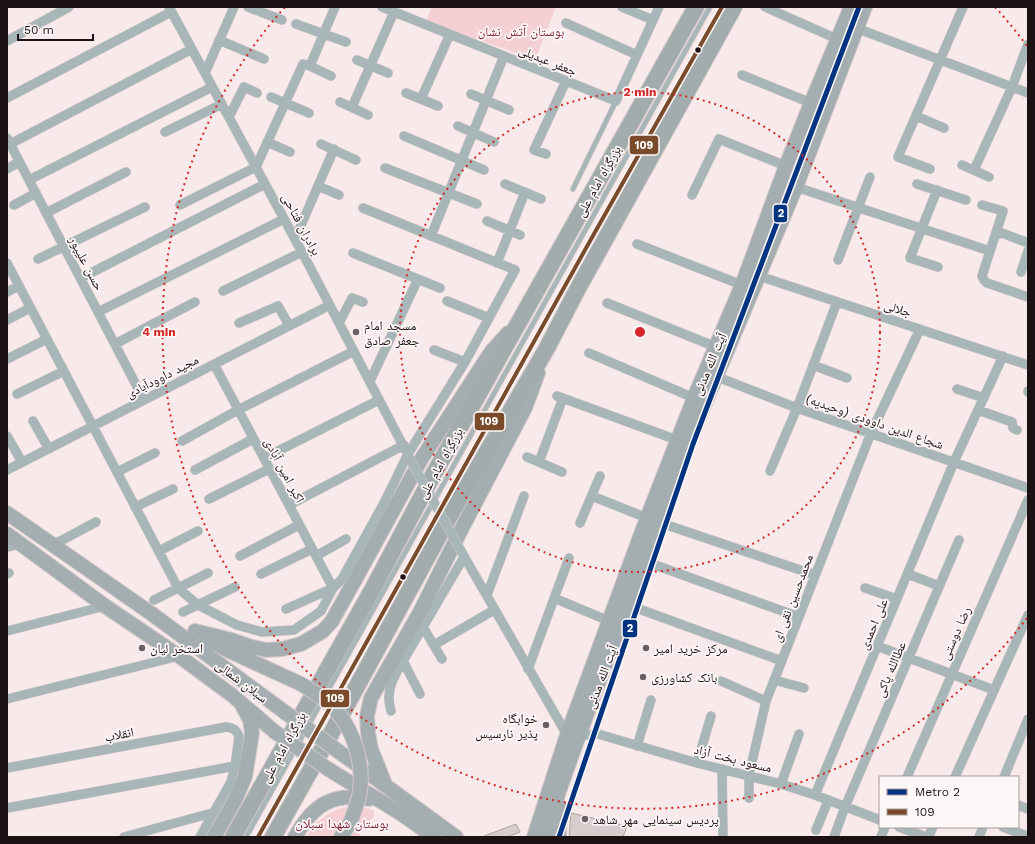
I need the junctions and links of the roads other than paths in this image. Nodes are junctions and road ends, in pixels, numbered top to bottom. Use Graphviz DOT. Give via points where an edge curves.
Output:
graph roads {
  1 [pos="69,7"];
  2 [pos="234,7"];
  3 [pos="248,7"];
  4 [pos="335,7"];
  5 [pos="382,7"];
  6 [pos="622,7"];
  7 [pos="659,7"];
  8 [pos="696,7"];
  9 [pos="710,7"];
  10 [pos="722,7"];
  11 [pos="734,7"];
  12 [pos="765,7"];
  13 [pos="851,7"];
  14 [pos="865,7"];
  15 [pos="963,7"];
  16 [pos="170,9"];
  17 [pos="394,12"];
  18 [pos="282,20"];
  19 [pos="653,20"];
  20 [pos="566,23"];
  21 [pos="296,24"];
  22 [pos="856,28"];
  23 [pos="324,34"];
  24 [pos="450,34"];
  25 [pos="219,40"];
  26 [pos="7,41"];
  27 [pos="346,42"];
  28 [pos="844,42"];
  29 [pos="1028,44"];
  30 [pos="192,49"];
  31 [pos="637,55"];
  32 [pos="504,56"];
  33 [pos="264,59"];
  34 [pos="357,60"];
  35 [pos="941,60"];
  36 [pos="371,65"];
  37 [pos="310,66"];
  38 [pos="205,73"];
  39 [pos="388,73"];
  40 [pos="742,75"];
  41 [pos="331,76"];
  42 [pos="566,81"];
  43 [pos="212,87"];
  44 [pos="1012,87"];
  45 [pos="257,93"];
  46 [pos="406,93"];
  47 [pos="1028,93"];
  48 [pos="471,94"];
  49 [pos="271,97"];
  50 [pos="7,98"];
  51 [pos="421,99"];
  52 [pos="486,100"];
  53 [pos="340,102"];
  54 [pos="616,102"];
  55 [pos="285,103"];
  56 [pos="222,104"];
  57 [pos="811,104"];
  58 [pos="438,106"];
  59 [pos="352,107"];
  60 [pos="509,110"];
  61 [pos="309,113"];
  62 [pos="368,115"];
  63 [pos="916,116"];
  64 [pos="229,117"];
  65 [pos="458,126"];
  66 [pos="944,128"];
  67 [pos="165,132"];
  68 [pos="473,133"];
  69 [pos="404,136"];
  70 [pos="9,141"];
  71 [pos="267,142"];
  72 [pos="494,142"];
  73 [pos="321,144"];
  74 [pos="334,149"];
  75 [pos="290,152"];
  76 [pos="546,154"];
  77 [pos="356,160"];
  78 [pos="462,161"];
  79 [pos="19,162"];
  80 [pos="962,165"];
  81 [pos="786,166"];
  82 [pos="256,167"];
  83 [pos="385,168"];
  84 [pos="7,169"];
  85 [pos="930,169"];
  86 [pos="484,170"];
  87 [pos="974,170"];
  88 [pos="126,172"];
  89 [pos="870,177"];
  90 [pos="989,177"];
  91 [pos="29,180"];
  92 [pos="266,184"];
  93 [pos="505,184"];
  94 [pos="917,184"];
  95 [pos="318,186"];
  96 [pos="796,187"];
  97 [pos="573,190"];
  98 [pos="937,190"];
  99 [pos="525,192"];
  100 [pos="36,193"];
  101 [pos="449,193"];
  102 [pos="339,194"];
  103 [pos="692,195"];
  104 [pos="541,199"];
  105 [pos="966,200"];
  106 [pos="477,204"];
  107 [pos="14,205"];
  108 [pos="180,205"];
  109 [pos="982,205"];
  110 [pos="145,207"];
  111 [pos="857,207"];
  112 [pos="364,208"];
  113 [pos="46,213"];
  114 [pos="284,219"];
  115 [pos="487,220"];
  116 [pos="921,228"];
  117 [pos="510,230"];
  118 [pos="520,235"];
  119 [pos="996,235"];
  120 [pos="432,236"];
  121 [pos="295,239"];
  122 [pos="1028,243"];
  123 [pos="638,244"];
  124 [pos="64,246"];
  125 [pos="990,251"];
  126 [pos="1028,251"];
  127 [pos="302,252"];
  128 [pos="353,253"];
  129 [pos="38,259"];
  130 [pos="838,260"];
  131 [pos="7,263"];
  132 [pos="497,263"];
  133 [pos="938,267"];
  134 [pos="1021,272"];
  135 [pos="759,276"];
  136 [pos="81,278"];
  137 [pos="418,279"];
  138 [pos="742,285"];
  139 [pos="19,286"];
  140 [pos="440,288"];
  141 [pos="223,291"];
  142 [pos="7,292"];
  143 [pos="1028,298"];
  144 [pos="447,301"];
  145 [pos="195,302"];
  146 [pos="363,302"];
  147 [pos="837,302"];
  148 [pos="607,303"];
  149 [pos="330,305"];
  150 [pos="30,308"];
  151 [pos="98,312"];
  152 [pos="489,318"];
  153 [pos="521,318"];
  154 [pos="7,320"];
  155 [pos="339,322"];
  156 [pos="239,323"];
  157 [pos="289,325"];
  158 [pos="920,329"];
  159 [pos="46,339"];
  160 [pos="115,344"];
  161 [pos="716,347"];
  162 [pos="547,348"];
  163 [pos="434,350"];
  164 [pos="354,351"];
  165 [pos="589,353"];
  166 [pos="1003,356"];
  167 [pos="7,359"];
  168 [pos="465,362"];
  169 [pos="214,364"];
  170 [pos="813,365"];
  171 [pos="1028,365"];
  172 [pos="64,371"];
  173 [pos="716,376"];
  174 [pos="848,378"];
  175 [pos="370,380"];
  176 [pos="957,389"];
  177 [pos="17,394"];
  178 [pos="694,398"];
  179 [pos="984,398"];
  180 [pos="144,400"];
  181 [pos="379,400"];
  182 [pos="797,408"];
  183 [pos="238,410"];
  184 [pos="978,410"];
  185 [pos="33,421"];
  186 [pos="92,426"];
  187 [pos="1017,430"];
  188 [pos="871,433"];
  189 [pos="7,436"];
  190 [pos="253,439"];
  191 [pos="677,440"];
  192 [pos="182,441"];
  193 [pos="404,445"];
  194 [pos="48,449"];
  195 [pos="155,453"];
  196 [pos="410,457"];
  197 [pos="527,457"];
  198 [pos="264,458"];
  199 [pos="22,462"];
  200 [pos="539,462"];
  201 [pos="954,462"];
  202 [pos="269,469"];
  203 [pos="7,470"];
  204 [pos="195,470"];
  205 [pos="770,471"];
  206 [pos="117,472"];
  207 [pos="562,472"];
  208 [pos="600,476"];
  209 [pos="1028,488"];
  210 [pos="173,489"];
  211 [pos="524,496"];
  212 [pos="592,496"];
  213 [pos="209,499"];
  214 [pos="1028,500"];
  215 [pos="289,505"];
  216 [pos="135,507"];
  217 [pos="7,513"];
  218 [pos="653,520"];
  219 [pos="96,522"];
  220 [pos="580,523"];
  221 [pos="299,525"];
  222 [pos="198,531"];
  223 [pos="7,534"];
  224 [pos="346,539"];
  225 [pos="959,540"];
  226 [pos="53,545"];
  227 [pos="14,546"];
  228 [pos="159,552"];
  229 [pos="314,553"];
  230 [pos="240,556"];
  231 [pos="465,557"];
  232 [pos="569,558"];
  233 [pos="644,561"];
  234 [pos="208,573"];
  235 [pos="261,574"];
  236 [pos="908,574"];
  237 [pos="815,575"];
  238 [pos="939,586"];
  239 [pos="235,587"];
  240 [pos="178,588"];
  241 [pos="333,588"];
  242 [pos="865,588"];
  243 [pos="487,595"];
  244 [pos="554,598"];
  245 [pos="897,599"];
  246 [pos="628,604"];
  247 [pos="198,605"];
  248 [pos="105,606"];
  249 [pos="153,607"];
  250 [pos="286,609"];
  251 [pos="494,610"];
  252 [pos="183,612"];
  253 [pos="1028,615"];
  254 [pos="799,617"];
  255 [pos="609,621"];
  256 [pos="423,628"];
  257 [pos="7,631"];
  258 [pos="195,631"];
  259 [pos="434,645"];
  260 [pos="877,646"];
  261 [pos="178,656"];
  262 [pos="908,658"];
  263 [pos="442,659"];
  264 [pos="403,661"];
  265 [pos="782,661"];
  266 [pos="528,669"];
  267 [pos="952,674"];
  268 [pos="774,680"];
  269 [pos="721,681"];
  270 [pos="804,688"];
  271 [pos="994,690"];
  272 [pos="420,694"];
  273 [pos="233,696"];
  274 [pos="7,699"];
  275 [pos="651,700"];
  276 [pos="766,701"];
  277 [pos="391,711"];
  278 [pos="711,716"];
  279 [pos="1028,720"];
  280 [pos="799,734"];
  281 [pos="572,737"];
  282 [pos="637,746"];
  283 [pos="697,762"];
  284 [pos="235,766"];
  285 [pos="7,768"];
  286 [pos="722,769"];
  287 [pos="749,775"];
  288 [pos="907,776"];
  289 [pos="955,776"];
  290 [pos="1004,776"];
  291 [pos="385,784"];
  292 [pos="781,784"];
  293 [pos="558,794"];
  294 [pos="815,795"];
  295 [pos="749,798"];
  296 [pos="380,801"];
  297 [pos="828,801"];
  298 [pos="7,808"];
  299 [pos="845,808"];
  300 [pos="544,810"];
  301 [pos="212,813"];
  302 [pos="879,820"];
  303 [pos="902,828"];
  304 [pos="932,828"];
  305 [pos="1006,828"];
  306 [pos="816,830"];
  307 [pos="1026,836"];
  308 [pos="124,837"];
  309 [pos="200,837"];
  310 [pos="214,837"];
  311 [pos="233,837"];
  312 [pos="246,837"];
  313 [pos="258,837"];
  314 [pos="273,837"];
  315 [pos="295,837"];
  316 [pos="341,837"];
  317 [pos="434,837"];
  318 [pos="456,837"];
  319 [pos="524,837"];
  320 [pos="534,837"];
  321 [pos="546,837"];
  322 [pos="559,837"];
  323 [pos="723,837"];
  324 [pos="834,837"];
  325 [pos="927,837"];
  1 -- 26 [label="street"];
  2 -- 25 [label="street"];
  3 -- 18 [label="street"];
  4 -- 23 [label="street"];
  5 -- 17 [label="street, جعفر عبدیلی"];
  6 -- 19 [label="street"];
  7 -- 19 [label="street"];
  8 -- 153 [label="highway, بزرگراه امام علی"];
  9 -- 312 [label="lane"];
  10 -- 313 [label="lane"];
  11 -- 162 [label="highway"];
  12 -- 28 [label="street"];
  13 -- 28 [label="main road, آیت الله مدنی"];
  14 -- 22 [label="main road, آیت الله مدنی"];
  15 -- 35 [label="street"];
  16 -- 30 [label="street, برادران فتاحی"];
  16 -- 50 [label="street"];
  17 -- 24 [label="street, جعفر عبدیلی"];
  17 -- 36 [label="street"];
  19 -- 31 [label="street"];
  20 -- 31 [label="street"];
  21 -- 23 [label="street"];
  22 -- 28 [label="main road, آیت الله مدنی"];
  22 -- 35 [label="street"];
  23 -- 27 [label="street"];
  23 -- 37 [label="street"];
  24 -- 32 [label="street, جعفر عبدیلی"];
  24 -- 51 [label="street"];
  25 -- 33 [label="street"];
  25 -- 38 [label="street"];
  28 -- 57 [label="main road, آیت الله مدنی"];
  28 -- 96 [label="main road, آیت الله مدنی"];
  29 -- 44 [label="street"];
  30 -- 38 [label="street, برادران فتاحی"];
  30 -- 70 [label="street"];
  31 -- 54 [label="street"];
  32 -- 42 [label="street, جعفر عبدیلی"];
  32 -- 52 [label="street"];
  34 -- 36 [label="street"];
  35 -- 44 [label="street"];
  35 -- 63 [label="street"];
  36 -- 39 [label="street"];
  36 -- 59 [label="street"];
  37 -- 41 [label="street"];
  37 -- 55 [label="street" via="303,64"];
  38 -- 43 [label="street, برادران فتاحی"];
  40 -- 57 [label="street"];
  42 -- 54 [label="street, جعفر عبدیلی"];
  42 -- 76 [label="street" via="534,150"];
  43 -- 56 [label="street, برادران فتاحی"];
  43 -- 91 [label="street"];
  44 -- 47 [label="street"];
  44 -- 87 [label="street"];
  45 -- 64 [label="street" via="244,87"];
  46 -- 51 [label="street"];
  48 -- 52 [label="street"];
  49 -- 55 [label="street"];
  51 -- 58 [label="street"];
  52 -- 60 [label="street"];
  52 -- 68 [label="street"];
  53 -- 59 [label="street"];
  54 -- 97 [label="lane"];
  55 -- 61 [label="street"];
  55 -- 71 [label="street"];
  56 -- 64 [label="street, برادران فتاحی"];
  56 -- 67 [label="street"];
  57 -- 81 [label="main road, آیت الله مدنی"];
  59 -- 62 [label="street"];
  63 -- 66 [label="street"];
  63 -- 85 [label="street" via="898,157"];
  64 -- 82 [label="street, برادران فتاحی"];
  65 -- 68 [label="street"];
  68 -- 72 [label="street"];
  68 -- 78 [label="street"];
  69 -- 78 [label="street"];
  70 -- 79 [label="street, حسن علیپور"];
  71 -- 75 [label="street"];
  71 -- 82 [label="street"];
  73 -- 74 [label="street"];
  74 -- 77 [label="street"];
  74 -- 95 [label="street"];
  78 -- 86 [label="street"];
  78 -- 101 [label="street"];
  79 -- 84 [label="street"];
  79 -- 91 [label="street, حسن علیپور"];
  80 -- 87 [label="street"];
  81 -- 103 [label="street" via="719,139"];
  81 -- 138 [label="main road, آیت الله مدنی"];
  82 -- 92 [label="street, برادران فتاحی"];
  82 -- 108 [label="street"];
  83 -- 101 [label="street"];
  87 -- 90 [label="street"];
  88 -- 113 [label="street"];
  89 -- 111 [label="street"];
  91 -- 100 [label="street, حسن علیپور"];
  92 -- 114 [label="street, برادران فتاحی"];
  92 -- 136 [label="street"];
  93 -- 99 [label="street"];
  94 -- 98 [label="street"];
  95 -- 102 [label="street"];
  95 -- 121 [label="street"];
  96 -- 111 [label="street"];
  96 -- 135 [label="main road, آیت الله مدنی"];
  98 -- 105 [label="street"];
  98 -- 116 [label="street"];
  99 -- 104 [label="street"];
  99 -- 117 [label="street"];
  100 -- 107 [label="street"];
  100 -- 113 [label="street, حسن علیپور"];
  101 -- 106 [label="street"];
  101 -- 120 [label="street"];
  109 -- 119 [label="street" via="1003,212"];
  110 -- 124 [label="street"];
  111 -- 116 [label="street"];
  111 -- 130 [label="street"];
  112 -- 120 [label="street"];
  113 -- 124 [label="street, حسن علیپور"];
  114 -- 121 [label="street, برادران فتاحی"];
  114 -- 151 [label="street"];
  115 -- 117 [label="street"];
  116 -- 125 [label="street"];
  116 -- 133 [label="street" via="910,258"];
  117 -- 118 [label="street"];
  117 -- 132 [label="street"];
  119 -- 122 [label="street" via="1002,233"];
  119 -- 125 [label="street"];
  120 -- 132 [label="street"];
  121 -- 127 [label="street, برادران فتاحی"];
  123 -- 138 [label="street"];
  124 -- 129 [label="street"];
  124 -- 136 [label="street, حسن علیپور"];
  125 -- 143 [label="street" via="982,276 984,280"];
  126 -- 134 [label="street"];
  127 -- 141 [label="street"];
  127 -- 149 [label="street, برادران فتاحی"];
  128 -- 137 [label="street"];
  131 -- 139 [label="street"];
  132 -- 152 [label="street" via="516,270"];
  135 -- 147 [label="street, جلالی"];
  135 -- 173 [label="main road, آیت الله مدنی"];
  136 -- 151 [label="street, حسن علیپور"];
  137 -- 140 [label="street"];
  137 -- 175 [label="street"];
  138 -- 161 [label="main road, آیت الله مدنی"];
  139 -- 142 [label="street"];
  139 -- 150 [label="street"];
  144 -- 152 [label="street"];
  145 -- 160 [label="street"];
  146 -- 155 [label="street" via="352,298"];
  147 -- 158 [label="street, جلالی"];
  147 -- 170 [label="street"];
  148 -- 161 [label="street"];
  149 -- 155 [label="street, برادران فتاحی"];
  149 -- 157 [label="street, مجید داوودآبادی"];
  150 -- 154 [label="street"];
  150 -- 159 [label="street"];
  151 -- 160 [label="street, حسن علیپور"];
  152 -- 168 [label="street"];
  153 -- 258 [label="main road" via="491,352 422,458 332,621 323,631 301,644 266,650"];
  153 -- 311 [label="highway, بزرگراه امام علی"];
  155 -- 164 [label="street, برادران فتاحی"];
  156 -- 157 [label="street" via="278,306"];
  157 -- 169 [label="street, مجید داوودآبادی"];
  158 -- 166 [label="street, جلالی"];
  158 -- 188 [label="street, محمدحسین نقی ای"];
  159 -- 167 [label="street"];
  159 -- 172 [label="street"];
  160 -- 180 [label="street, حسن علیپور"];
  161 -- 178 [label="main road, آیت الله مدنی"];
  162 -- 291 [label="main road" via="525,408 420,612 371,698 367,716 368,733 371,749"];
  162 -- 314 [label="highway" via="452,512"];
  163 -- 168 [label="street"];
  164 -- 175 [label="street, برادران فتاحی"];
  164 -- 183 [label="street"];
  165 -- 178 [label="street"];
  166 -- 171 [label="street, جلالی"];
  166 -- 179 [label="street, علی احمدی"];
  168 -- 196 [label="street"];
  169 -- 180 [label="street, مجید داوودآبادی"];
  169 -- 183 [label="street, اکبر امین آبادی"];
  170 -- 174 [label="street"];
  170 -- 182 [label="street"];
  172 -- 177 [label="street"];
  172 -- 186 [label="street"];
  173 -- 182 [label="street, شجاع الدین داوودی (وحیدیه)"];
  173 -- 218 [label="main road, آیت الله مدنی"];
  175 -- 181 [label="street, برادران فتاحی"];
  176 -- 179 [label="street"];
  178 -- 191 [label="main road, آیت الله مدنی"];
  179 -- 184 [label="street, علی احمدی"];
  180 -- 186 [label="street, مجید داوودآبادی"];
  181 -- 193 [label="street, برادران فتاحی"];
  181 -- 198 [label="street"];
  182 -- 188 [label="street, شجاع الدین داوودی (وحیدیه)"];
  182 -- 205 [label="street"];
  183 -- 190 [label="street, اکبر امین آبادی"];
  183 -- 192 [label="street"];
  184 -- 187 [label="street" via="1012,422 1013,428"];
  184 -- 201 [label="street, علی احمدی"];
  185 -- 194 [label="street"];
  186 -- 194 [label="street, مجید داوودآبادی"];
  186 -- 206 [label="street"];
  188 -- 201 [label="street, شجاع الدین داوودی (وحیدیه)"];
  188 -- 237 [label="street, محمدحسین نقی ای"];
  189 -- 199 [label="street"];
  190 -- 198 [label="street, اکبر امین آبادی"];
  190 -- 204 [label="street"];
  191 -- 200 [label="street" via="560,397"];
  191 -- 218 [label="main road, آیت الله مدنی"];
  193 -- 196 [label="street, برادران فتاحی"];
  193 -- 215 [label="street"];
  194 -- 199 [label="street, مجید داوودآبادی"];
  195 -- 206 [label="street"];
  196 -- 231 [label="street, برادران فتاحی, bridge"];
  196 -- 241 [label="street" via="342,579"];
  197 -- 200 [label="street"];
  198 -- 202 [label="street, اکبر امین آبادی"];
  199 -- 203 [label="street, مجید داوودآبادی"];
  200 -- 207 [label="street"];
  201 -- 209 [label="street, شجاع الدین داوودی (وحیدیه)"];
  201 -- 236 [label="street, علی احمدی"];
  202 -- 213 [label="street"];
  202 -- 215 [label="street, اکبر امین آبادی"];
  206 -- 216 [label="street"];
  208 -- 212 [label="street"];
  210 -- 216 [label="street"];
  211 -- 243 [label="street"];
  212 -- 218 [label="street"];
  212 -- 220 [label="street"];
  214 -- 267 [label="street, رضا دوستی"];
  215 -- 221 [label="street, اکبر امین آبادی"];
  216 -- 228 [label="street"];
  217 -- 226 [label="main road, سبلان شمالی"];
  218 -- 233 [label="main road, آیت الله مدنی"];
  218 -- 237 [label="street"];
  218 -- 255 [label="main road, آیت الله مدنی"];
  219 -- 226 [label="street"];
  221 -- 229 [label="street, اکبر امین آبادی"];
  221 -- 230 [label="street"];
  222 -- 228 [label="street"];
  223 -- 227 [label="main road, سبلان شمالی"];
  224 -- 229 [label="street"];
  225 -- 238 [label="street, عطاالله پاکی"];
  226 -- 249 [label="main road, سبلان شمالی"];
  227 -- 248 [label="main road, سبلان شمالی"];
  228 -- 240 [label="street"];
  229 -- 235 [label="street"];
  229 -- 241 [label="street, اکبر امین آبادی"];
  231 -- 243 [label="street"];
  231 -- 256 [label="street"];
  232 -- 244 [label="street"];
  233 -- 246 [label="main road, آیت الله مدنی"];
  233 -- 254 [label="street"];
  234 -- 240 [label="street"];
  236 -- 238 [label="street"];
  236 -- 245 [label="street, علی احمدی"];
  237 -- 254 [label="street, محمدحسین نقی ای"];
  238 -- 262 [label="street, عطاالله پاکی"];
  239 -- 247 [label="street"];
  240 -- 247 [label="street"];
  240 -- 249 [label="street"];
  241 -- 247 [label="street" via="320,611 294,630 262,632 237,625"];
  241 -- 250 [label="street"];
  242 -- 245 [label="street"];
  243 -- 251 [label="street"];
  244 -- 255 [label="street"];
  244 -- 266 [label="street"];
  245 -- 260 [label="street, علی احمدی"];
  246 -- 265 [label="street"];
  246 -- 281 [label="main road, آیت الله مدنی"];
  247 -- 252 [label="street"];
  248 -- 257 [label="street"];
  248 -- 261 [label="main road, سبلان شمالی"];
  249 -- 258 [label="main road"];
  249 -- 291 [label="main road, سبلان شمالی, bridge" via="286,713"];
  251 -- 259 [label="street"];
  251 -- 266 [label="street"];
  253 -- 271 [label="street"];
  254 -- 265 [label="street, محمدحسین نقی ای"];
  255 -- 281 [label="main road, آیت الله مدنی"];
  256 -- 259 [label="street"];
  256 -- 264 [label="street"];
  258 -- 316 [label="main road, bridge" via="227,650 301,684 325,700 338,713 353,740 360,762 361,777 360,792 351,821"];
  259 -- 263 [label="street"];
  260 -- 262 [label="street"];
  260 -- 294 [label="street, علی احمدی"];
  261 -- 273 [label="main road, سبلان شمالی"];
  261 -- 274 [label="street"];
  262 -- 267 [label="street"];
  262 -- 299 [label="street, عطاالله پاکی"];
  264 -- 272 [label="street"];
  264 -- 277 [label="street" via="392,679 389,690 388,702"];
  265 -- 268 [label="street, محمدحسین نقی ای"];
  266 -- 281 [label="street"];
  267 -- 271 [label="street"];
  267 -- 288 [label="street, رضا دوستی"];
  268 -- 270 [label="street"];
  268 -- 276 [label="street, محمدحسین نقی ای"];
  269 -- 276 [label="street"];
  271 -- 289 [label="street"];
  273 -- 296 [label="main road, سبلان شمالی, bridge" via="275,732"];
  273 -- 310 [label="main road" via="244,708 250,720 252,733 244,777 235,800"];
  275 -- 282 [label="street"];
  276 -- 287 [label="street, محمدحسین نقی ای"];
  278 -- 283 [label="street"];
  279 -- 290 [label="street"];
  280 -- 292 [label="street"];
  281 -- 282 [label="street, مسعود بخت آزاد" via="598,734"];
  281 -- 293 [label="main road, آیت الله مدنی"];
  281 -- 300 [label="main road, آیت الله مدنی"];
  282 -- 283 [label="street, مسعود بخت آزاد"];
  283 -- 286 [label="street, مسعود بخت آزاد"];
  284 -- 285 [label="street, انقلاب" via="239,737 235,730 226,727"];
  284 -- 298 [label="street"];
  284 -- 301 [label="street" via="231,782"];
  286 -- 287 [label="street, مسعود بخت آزاد"];
  286 -- 323 [label="street"];
  287 -- 292 [label="street, مسعود بخت آزاد"];
  287 -- 295 [label="street, محمدحسین نقی ای"];
  291 -- 318 [label="main road, سبلان شمالی"];
  292 -- 294 [label="street, مسعود بخت آزاد"];
  293 -- 321 [label="main road, آیت الله مدنی"];
  293 -- 322 [label="main road"];
  294 -- 297 [label="street, مسعود بخت آزاد"];
  296 -- 315 [label="main road" via="351,796 325,803 314,810"];
  296 -- 317 [label="main road, سبلان شمالی"];
  297 -- 299 [label="street, مسعود بخت آزاد"];
  297 -- 306 [label="street"];
  299 -- 302 [label="street, مسعود بخت آزاد"];
  299 -- 324 [label="street, عطاالله پاکی"];
  300 -- 319 [label="main road"];
  300 -- 320 [label="main road, آیت الله مدنی"];
  301 -- 308 [label="street"];
  301 -- 309 [label="street"];
  303 -- 325 [label="street"];
  304 -- 325 [label="street"];
  305 -- 307 [label="street"];
}
